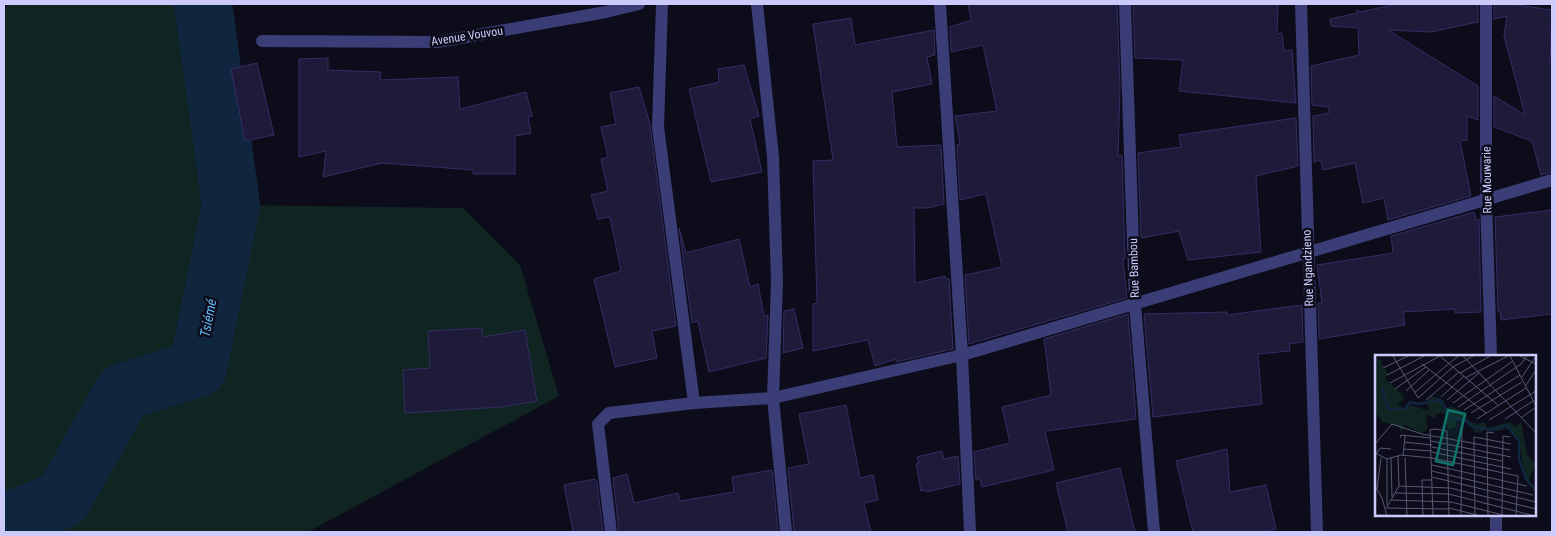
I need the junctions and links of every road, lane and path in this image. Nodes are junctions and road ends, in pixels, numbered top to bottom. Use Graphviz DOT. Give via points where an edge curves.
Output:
graph roads {
  1 [pos="639,4"];
  2 [pos="662,4"];
  3 [pos="758,4"];
  4 [pos="940,4"];
  5 [pos="1125,4"];
  6 [pos="1301,4"];
  7 [pos="1486,4"];
  8 [pos="262,40"];
  9 [pos="1552,180"];
  10 [pos="1486,199"];
  11 [pos="1308,251"];
  12 [pos="1135,304"];
  13 [pos="962,355"];
  14 [pos="1491,355"];
  15 [pos="774,398"];
  16 [pos="694,403"];
  17 [pos="1496,516"];
  18 [pos="611,532"];
  19 [pos="786,532"];
  20 [pos="970,532"];
  21 [pos="1154,532"];
  22 [pos="1317,532"];
  23 [pos="1496,532"];
  1 -- 8 [label="street, Avenue Vouvou" via="438,42"];
  2 -- 16 [label="street" via="658,127"];
  3 -- 15 [label="street" via="773,157 777,282"];
  4 -- 13 [label="street"];
  5 -- 12 [label="street, Rue Bambou"];
  6 -- 11 [label="street, Rue Ngandzieno"];
  7 -- 10 [label="street, Rue Mouwarie"];
  9 -- 10 [label="street"];
  10 -- 11 [label="street"];
  10 -- 14 [label="street, Rue Mouwarie"];
  11 -- 12 [label="street"];
  11 -- 22 [label="street, Rue Ngandzieno"];
  12 -- 13 [label="street"];
  12 -- 21 [label="street, Rue Bambou"];
  13 -- 15 [label="street"];
  13 -- 20 [label="street"];
  15 -- 16 [label="street"];
  15 -- 19 [label="street"];
  16 -- 18 [label="street" via="608,413 598,424"];
  17 -- 23 [label="street"];
}
